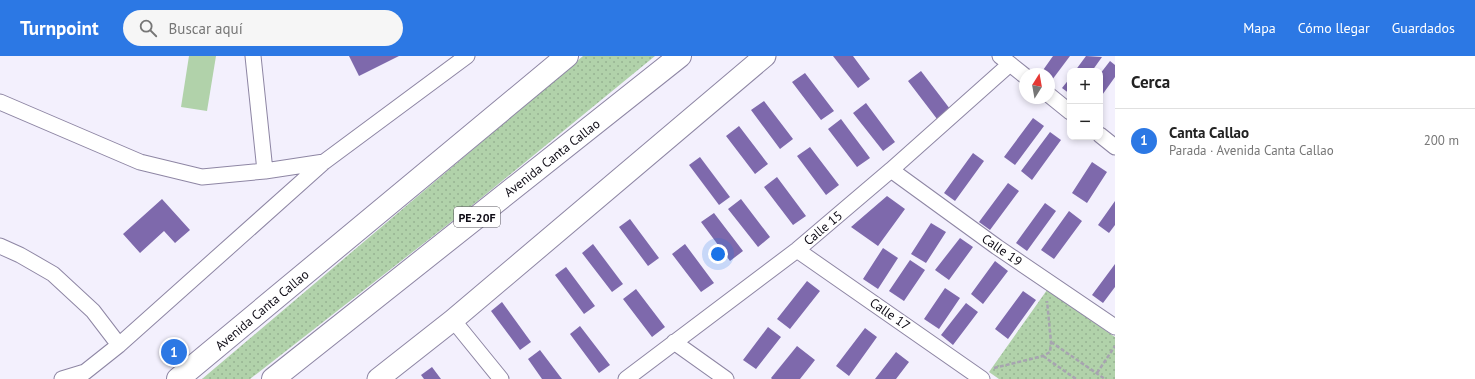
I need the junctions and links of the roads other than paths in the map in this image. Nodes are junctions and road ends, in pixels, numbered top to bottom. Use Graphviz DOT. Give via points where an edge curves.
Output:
graph roads {
  1 [pos="253,56"];
  2 [pos="467,56"];
  3 [pos="567,56"];
  4 [pos="680,56"];
  5 [pos="765,56"];
  6 [pos="1005,60"];
  7 [pos="1019,71"];
  8 [pos="1055,100"];
  9 [pos="0,102"];
  10 [pos="1067,110"];
  11 [pos="1103,137"];
  12 [pos="1115,147"];
  13 [pos="324,162"];
  14 [pos="892,170"];
  15 [pos="265,171"];
  16 [pos="0,246"];
  17 [pos="797,250"];
  18 [pos="453,320"];
  19 [pos="1115,328"];
  20 [pos="674,342"];
  21 [pos="119,346"];
  22 [pos="978,376"];
  23 [pos="62,379"];
  24 [pos="178,379"];
  25 [pos="273,379"];
  26 [pos="378,379"];
  27 [pos="501,379"];
  28 [pos="626,379"];
  29 [pos="726,379"];
  1 -- 15 [label="street"];
  2 -- 13 [label="street"];
  3 -- 24 [label="main road, Avenida Canta Callao"];
  4 -- 25 [label="main road, Avenida Canta Callao / PE-20F"];
  5 -- 18 [label="street"];
  6 -- 7 [label="street"];
  6 -- 14 [label="street, Calle 15"];
  8 -- 10 [label="street"];
  9 -- 15 [label="street" via="140,162 202,177"];
  11 -- 12 [label="street"];
  13 -- 15 [label="street"];
  13 -- 21 [label="street"];
  14 -- 17 [label="street, Calle 15"];
  14 -- 19 [label="street, Calle 19" via="997,247"];
  16 -- 21 [label="street" via="53,274 93,311"];
  17 -- 20 [label="street, Calle 15"];
  17 -- 22 [label="street, Calle 17"];
  18 -- 26 [label="street"];
  18 -- 27 [label="street"];
  20 -- 28 [label="street, Calle 15"];
  20 -- 29 [label="street"];
  21 -- 23 [label="street" via="85,372"];
}
